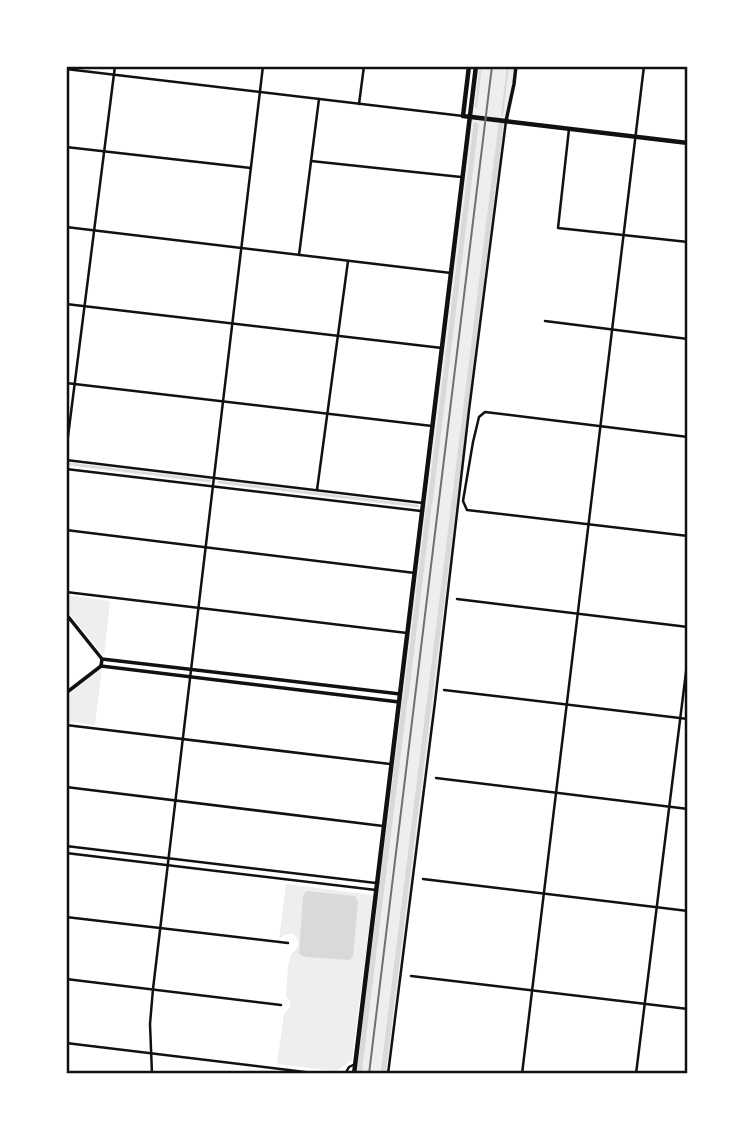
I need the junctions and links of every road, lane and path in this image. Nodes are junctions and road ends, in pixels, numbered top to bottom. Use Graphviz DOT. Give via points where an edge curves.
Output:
graph roads {
  1 [pos="115,66"];
  2 [pos="263,66"];
  3 [pos="364,66"];
  4 [pos="469,66"];
  5 [pos="476,66"];
  6 [pos="516,66"];
  7 [pos="644,66"];
  8 [pos="66,69"];
  9 [pos="114,75"];
  10 [pos="260,92"];
  11 [pos="319,99"];
  12 [pos="359,104"];
  13 [pos="463,116"];
  14 [pos="470,117"];
  15 [pos="506,121"];
  16 [pos="569,129"];
  17 [pos="636,137"];
  18 [pos="688,143"];
  19 [pos="66,147"];
  20 [pos="104,151"];
  21 [pos="311,161"];
  22 [pos="251,168"];
  23 [pos="463,177"];
  24 [pos="66,227"];
  25 [pos="95,230"];
  26 [pos="624,235"];
  27 [pos="688,242"];
  28 [pos="241,248"];
  29 [pos="299,255"];
  30 [pos="348,261"];
  31 [pos="451,273"];
  32 [pos="66,304"];
  33 [pos="85,306"];
  34 [pos="545,321"];
  35 [pos="233,323"];
  36 [pos="612,329"];
  37 [pos="338,335"];
  38 [pos="688,339"];
  39 [pos="442,348"];
  40 [pos="66,383"];
  41 [pos="75,384"];
  42 [pos="224,401"];
  43 [pos="328,414"];
  44 [pos="432,426"];
  45 [pos="601,427"];
  46 [pos="688,437"];
  47 [pos="66,452"];
  48 [pos="66,460"];
  49 [pos="66,469"];
  50 [pos="215,478"];
  51 [pos="214,487"];
  52 [pos="317,490"];
  53 [pos="423,503"];
  54 [pos="422,512"];
  55 [pos="589,525"];
  56 [pos="66,530"];
  57 [pos="688,536"];
  58 [pos="207,547"];
  59 [pos="415,573"];
  60 [pos="66,592"];
  61 [pos="457,599"];
  62 [pos="199,608"];
  63 [pos="66,614"];
  64 [pos="578,614"];
  65 [pos="688,627"];
  66 [pos="407,633"];
  67 [pos="688,656"];
  68 [pos="102,659"];
  69 [pos="101,666"];
  70 [pos="192,670"];
  71 [pos="191,677"];
  72 [pos="444,690"];
  73 [pos="66,693"];
  74 [pos="400,695"];
  75 [pos="399,702"];
  76 [pos="567,704"];
  77 [pos="680,718"];
  78 [pos="688,719"];
  79 [pos="66,725"];
  80 [pos="183,739"];
  81 [pos="391,764"];
  82 [pos="436,778"];
  83 [pos="66,787"];
  84 [pos="556,793"];
  85 [pos="176,800"];
  86 [pos="670,807"];
  87 [pos="688,809"];
  88 [pos="384,826"];
  89 [pos="66,846"];
  90 [pos="66,853"];
  91 [pos="168,859"];
  92 [pos="167,865"];
  93 [pos="423,879"];
  94 [pos="377,883"];
  95 [pos="376,890"];
  96 [pos="544,893"];
  97 [pos="656,907"];
  98 [pos="688,911"];
  99 [pos="66,917"];
  100 [pos="160,928"];
  101 [pos="288,943"];
  102 [pos="411,976"];
  103 [pos="66,979"];
  104 [pos="153,989"];
  105 [pos="533,990"];
  106 [pos="644,1004"];
  107 [pos="281,1005"];
  108 [pos="688,1009"];
  109 [pos="66,1043"];
  110 [pos="152,1054"];
  111 [pos="355,1064"];
  112 [pos="152,1073"];
  113 [pos="321,1073"];
  114 [pos="344,1073"];
  115 [pos="354,1073"];
  116 [pos="388,1073"];
  117 [pos="522,1073"];
  118 [pos="636,1073"];
  1 -- 9 [label="street"];
  2 -- 10 [label="street"];
  3 -- 12 [label="street"];
  4 -- 13 [label="main road"];
  5 -- 14 [label="main road"];
  6 -- 15 [label="street"];
  7 -- 17 [label="street"];
  8 -- 9 [label="street"];
  9 -- 10 [label="street"];
  9 -- 20 [label="street"];
  10 -- 11 [label="street"];
  10 -- 22 [label="street"];
  11 -- 12 [label="street"];
  11 -- 21 [label="street"];
  12 -- 13 [label="street"];
  13 -- 14 [label="main road"];
  14 -- 15 [label="main road"];
  14 -- 23 [label="main road"];
  15 -- 16 [label="main road"];
  15 -- 116 [label="street"];
  16 -- 17 [label="main road"];
  16 -- 26 [label="street" via="558,228"];
  17 -- 18 [label="main road"];
  17 -- 26 [label="street"];
  19 -- 20 [label="street"];
  20 -- 22 [label="street"];
  20 -- 25 [label="street"];
  21 -- 23 [label="street"];
  21 -- 29 [label="street"];
  22 -- 28 [label="street"];
  23 -- 31 [label="main road"];
  24 -- 25 [label="street"];
  25 -- 28 [label="street"];
  25 -- 33 [label="street"];
  26 -- 27 [label="street"];
  26 -- 36 [label="street"];
  28 -- 29 [label="street"];
  28 -- 35 [label="street"];
  29 -- 30 [label="street"];
  30 -- 31 [label="street"];
  30 -- 37 [label="street"];
  31 -- 39 [label="main road"];
  32 -- 33 [label="street"];
  33 -- 35 [label="street"];
  33 -- 41 [label="street"];
  34 -- 36 [label="street"];
  35 -- 37 [label="street"];
  35 -- 42 [label="street"];
  36 -- 38 [label="street"];
  36 -- 45 [label="street"];
  37 -- 39 [label="street"];
  37 -- 43 [label="street"];
  39 -- 44 [label="main road"];
  40 -- 41 [label="street"];
  41 -- 42 [label="street"];
  41 -- 47 [label="street"];
  42 -- 43 [label="street"];
  42 -- 50 [label="street"];
  43 -- 44 [label="street"];
  43 -- 52 [label="street"];
  44 -- 53 [label="main road"];
  45 -- 46 [label="street"];
  45 -- 55 [label="street"];
  45 -- 55 [label="street" via="485,412 479,417 473,442 464,501 467,510"];
  48 -- 50 [label="street"];
  49 -- 51 [label="street"];
  50 -- 51 [label="street"];
  50 -- 52 [label="street"];
  51 -- 54 [label="street"];
  51 -- 58 [label="street"];
  52 -- 53 [label="street"];
  53 -- 54 [label="main road"];
  54 -- 59 [label="main road"];
  55 -- 57 [label="street"];
  55 -- 64 [label="street"];
  56 -- 58 [label="street"];
  58 -- 59 [label="street"];
  58 -- 62 [label="street"];
  59 -- 66 [label="main road"];
  60 -- 62 [label="street"];
  61 -- 64 [label="street"];
  62 -- 66 [label="street"];
  62 -- 70 [label="street"];
  63 -- 68 [label="street"];
  64 -- 65 [label="street"];
  64 -- 76 [label="street"];
  66 -- 74 [label="main road"];
  67 -- 77 [label="street"];
  68 -- 69 [label="street"];
  68 -- 70 [label="street"];
  69 -- 71 [label="street"];
  69 -- 73 [label="street"];
  70 -- 71 [label="street"];
  70 -- 74 [label="street"];
  71 -- 75 [label="street"];
  71 -- 80 [label="street"];
  72 -- 76 [label="street"];
  74 -- 75 [label="main road"];
  75 -- 81 [label="main road"];
  76 -- 77 [label="street"];
  76 -- 84 [label="street"];
  77 -- 78 [label="street"];
  77 -- 86 [label="street"];
  79 -- 80 [label="street"];
  80 -- 81 [label="street"];
  80 -- 85 [label="street"];
  81 -- 88 [label="main road"];
  82 -- 84 [label="street"];
  83 -- 85 [label="street"];
  84 -- 86 [label="street"];
  84 -- 96 [label="street"];
  85 -- 88 [label="street"];
  85 -- 91 [label="street"];
  86 -- 87 [label="street"];
  86 -- 97 [label="street"];
  88 -- 94 [label="main road"];
  89 -- 91 [label="street"];
  90 -- 92 [label="street"];
  91 -- 92 [label="street"];
  91 -- 94 [label="street"];
  92 -- 95 [label="street"];
  92 -- 100 [label="street"];
  93 -- 96 [label="street"];
  94 -- 95 [label="main road"];
  95 -- 111 [label="main road"];
  96 -- 97 [label="street"];
  96 -- 105 [label="street"];
  97 -- 98 [label="street"];
  97 -- 106 [label="street"];
  99 -- 100 [label="street"];
  100 -- 101 [label="street"];
  100 -- 104 [label="street"];
  102 -- 105 [label="street"];
  103 -- 104 [label="street"];
  104 -- 107 [label="street"];
  104 -- 110 [label="street"];
  105 -- 106 [label="street"];
  105 -- 117 [label="street"];
  106 -- 108 [label="street"];
  106 -- 118 [label="street"];
  109 -- 110 [label="street"];
  110 -- 112 [label="street"];
  110 -- 113 [label="street"];
  111 -- 114 [label="street"];
  111 -- 115 [label="main road"];
}
